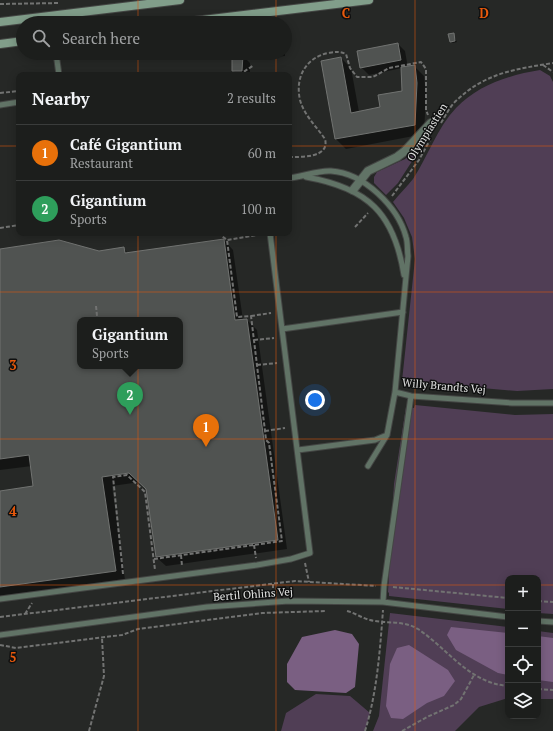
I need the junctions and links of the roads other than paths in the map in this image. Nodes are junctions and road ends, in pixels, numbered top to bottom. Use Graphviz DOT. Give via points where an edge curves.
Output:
graph roads {
  1 [pos="180,0"];
  2 [pos="369,0"];
  3 [pos="49,16"];
  4 [pos="236,16"];
  5 [pos="16,20"];
  6 [pos="0,22"];
  7 [pos="16,42"];
  8 [pos="0,44"];
  9 [pos="57,60"];
  10 [pos="59,72"];
  11 [pos="16,102"];
  12 [pos="0,105"];
  13 [pos="434,125"];
  14 [pos="305,176"];
  15 [pos="292,178"];
  16 [pos="360,181"];
  17 [pos="353,190"];
  18 [pos="270,236"];
  19 [pos="405,283"];
  20 [pos="402,312"];
  21 [pos="282,329"];
  22 [pos="395,392"];
  23 [pos="411,396"];
  24 [pos="553,403"];
  25 [pos="387,435"];
  26 [pos="298,450"];
  27 [pos="368,466"];
  28 [pos="0,599"];
  29 [pos="383,602"];
  30 [pos="505,617"];
  31 [pos="541,620"];
  32 [pos="553,622"];
  33 [pos="0,635"];
  1 -- 3 [label="main road"];
  2 -- 4 [label="main road"];
  5 -- 6 [label="main road"];
  7 -- 8 [label="main road"];
  9 -- 10 [label="lane"];
  11 -- 12 [label="lane"];
  13 -- 16 [label="street" via="406,151 372,168"];
  14 -- 15 [label="lane, Willy Brandts Vej"];
  14 -- 16 [label="lane, Willy Brandts Vej" via="333,171"];
  14 -- 17 [label="lane, Willy Brandts Vej" via="331,181"];
  16 -- 17 [label="street"];
  16 -- 19 [label="lane, Willy Brandts Vej" via="386,202 402,226 408,256"];
  17 -- 19 [label="lane, Willy Brandts Vej" via="377,210 392,230 401,256"];
  18 -- 21 [label="lane"];
  19 -- 20 [label="lane, Willy Brandts Vej"];
  20 -- 21 [label="lane"];
  20 -- 22 [label="lane, Willy Brandts Vej"];
  21 -- 26 [label="lane"];
  22 -- 23 [label="lane, Willy Brandts Vej"];
  22 -- 25 [label="lane"];
  23 -- 24 [label="lane, Willy Brandts Vej" via="512,403"];
  23 -- 29 [label="lane"];
  25 -- 26 [label="lane" via="375,440"];
  25 -- 27 [label="lane"];
  26 -- 28 [label="lane" via="310,552 304,556 257,565"];
  29 -- 30 [label="lane, Bertil Ohlins Vej"];
  29 -- 33 [label="lane, Bertil Ohlins Vej" via="250,602"];
  31 -- 32 [label="lane"];
}
